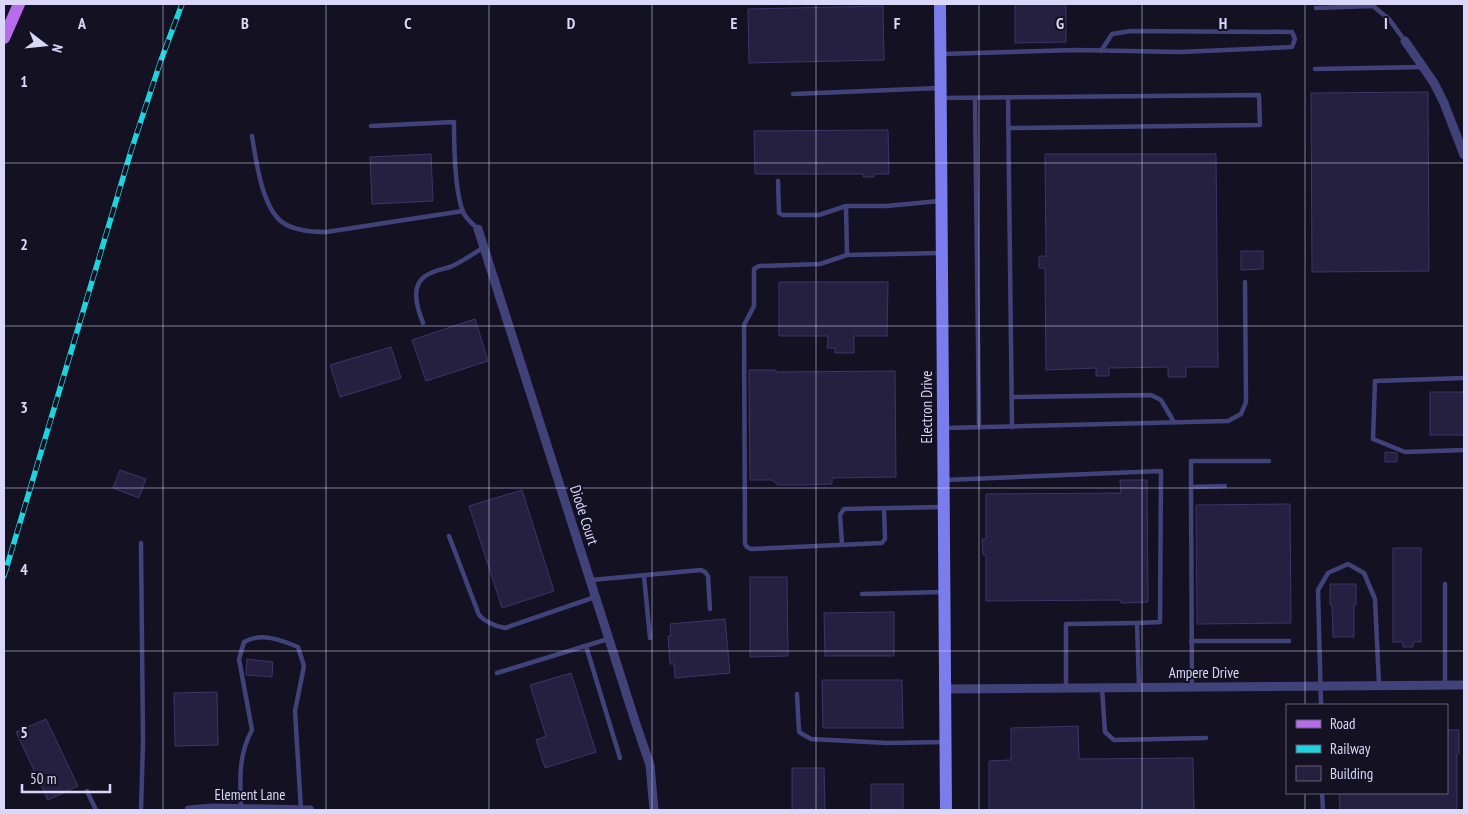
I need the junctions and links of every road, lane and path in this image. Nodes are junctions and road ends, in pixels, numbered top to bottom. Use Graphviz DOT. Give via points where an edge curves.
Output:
graph roads {
  1 [pos="19,4"];
  2 [pos="940,4"];
  3 [pos="1316,8"];
  4 [pos="4,38"];
  5 [pos="1405,42"];
  6 [pos="1101,51"];
  7 [pos="940,54"];
  8 [pos="1424,67"];
  9 [pos="1315,69"];
  10 [pos="940,93"];
  11 [pos="794,94"];
  12 [pos="1008,97"];
  13 [pos="974,98"];
  14 [pos="371,126"];
  15 [pos="1008,128"];
  16 [pos="252,136"];
  17 [pos="1464,155"];
  18 [pos="778,181"];
  19 [pos="941,201"];
  20 [pos="846,206"];
  21 [pos="463,211"];
  22 [pos="478,229"];
  23 [pos="484,247"];
  24 [pos="942,253"];
  25 [pos="847,255"];
  26 [pos="1245,282"];
  27 [pos="423,323"];
  28 [pos="1464,378"];
  29 [pos="1012,398"];
  30 [pos="1174,422"];
  31 [pos="1012,426"];
  32 [pos="979,427"];
  33 [pos="943,428"];
  34 [pos="1464,450"];
  35 [pos="1270,461"];
  36 [pos="943,480"];
  37 [pos="1225,486"];
  38 [pos="1191,487"];
  39 [pos="944,507"];
  40 [pos="884,508"];
  41 [pos="449,536"];
  42 [pos="141,543"];
  43 [pos="842,544"];
  44 [pos="644,576"];
  45 [pos="591,580"];
  46 [pos="1445,584"];
  47 [pos="944,592"];
  48 [pos="862,594"];
  49 [pos="596,597"];
  50 [pos="710,609"];
  51 [pos="1137,624"];
  52 [pos="650,638"];
  53 [pos="610,639"];
  54 [pos="1191,641"];
  55 [pos="1289,641"];
  56 [pos="586,646"];
  57 [pos="497,673"];
  58 [pos="1379,685"];
  59 [pos="1446,685"];
  60 [pos="1464,685"];
  61 [pos="1321,686"];
  62 [pos="1139,687"];
  63 [pos="1192,687"];
  64 [pos="1066,688"];
  65 [pos="1102,688"];
  66 [pos="945,689"];
  67 [pos="797,694"];
  68 [pos="1321,704"];
  69 [pos="1206,738"];
  70 [pos="945,742"];
  71 [pos="620,758"];
  72 [pos="87,792"];
  73 [pos="1322,794"];
  74 [pos="241,808"];
  75 [pos="96,810"];
  76 [pos="141,810"];
  77 [pos="189,810"];
  78 [pos="301,810"];
  79 [pos="310,810"];
  80 [pos="654,810"];
  81 [pos="946,810"];
  82 [pos="1322,810"];
  1 -- 4 [label="main road"];
  2 -- 7 [label="street, Electron Drive"];
  3 -- 5 [label="lane" via="1373,6 1389,18"];
  5 -- 8 [label="street"];
  6 -- 6 [label="lane" via="1292,48 1295,39 1292,32 1131,30 1112,34"];
  6 -- 7 [label="lane"];
  7 -- 10 [label="street, Electron Drive"];
  8 -- 9 [label="lane"];
  8 -- 17 [label="street" via="1444,103"];
  10 -- 11 [label="lane"];
  10 -- 13 [label="lane"];
  10 -- 19 [label="street, Electron Drive"];
  12 -- 13 [label="lane"];
  12 -- 15 [label="lane"];
  12 -- 15 [label="lane" via="1259,95 1260,125"];
  13 -- 32 [label="lane"];
  14 -- 21 [label="lane" via="454,122"];
  15 -- 29 [label="lane"];
  16 -- 21 [label="lane" via="262,189 271,209 284,224 306,231 326,232"];
  18 -- 20 [label="lane" via="779,213 783,215 819,215"];
  19 -- 20 [label="lane"];
  19 -- 24 [label="street, Electron Drive"];
  20 -- 25 [label="lane"];
  21 -- 22 [label="lane"];
  22 -- 23 [label="street, Diode Court"];
  23 -- 27 [label="lane" via="423,277 415,293"];
  23 -- 45 [label="street, Diode Court"];
  24 -- 25 [label="lane"];
  24 -- 33 [label="street, Electron Drive"];
  25 -- 43 [label="lane" via="820,264 759,266 754,269 754,306 744,325 745,544 751,549"];
  26 -- 30 [label="lane" via="1246,402 1241,414 1228,421"];
  28 -- 34 [label="lane" via="1375,381 1373,439 1405,452"];
  29 -- 30 [label="lane" via="1151,395 1161,400"];
  29 -- 31 [label="lane"];
  30 -- 31 [label="lane"];
  31 -- 32 [label="lane"];
  32 -- 33 [label="lane"];
  33 -- 36 [label="street, Electron Drive"];
  35 -- 38 [label="lane" via="1191,461"];
  36 -- 39 [label="street, Electron Drive"];
  36 -- 51 [label="lane" via="1161,470 1160,622"];
  37 -- 38 [label="lane"];
  38 -- 54 [label="lane"];
  39 -- 40 [label="lane"];
  39 -- 47 [label="street, Electron Drive"];
  40 -- 43 [label="lane" via="884,542"];
  40 -- 43 [label="lane" via="844,509 840,515"];
  41 -- 49 [label="lane" via="480,615 491,624 505,628"];
  42 -- 76 [label="lane"];
  44 -- 45 [label="lane"];
  44 -- 50 [label="lane" via="701,570 708,576"];
  44 -- 52 [label="lane"];
  45 -- 49 [label="street, Diode Court"];
  46 -- 59 [label="lane"];
  47 -- 48 [label="lane"];
  47 -- 66 [label="street, Electron Drive"];
  49 -- 53 [label="street, Diode Court"];
  51 -- 62 [label="lane"];
  51 -- 64 [label="lane" via="1066,624"];
  53 -- 56 [label="lane"];
  53 -- 80 [label="street, Diode Court" via="650,765"];
  54 -- 55 [label="lane"];
  54 -- 63 [label="lane"];
  56 -- 57 [label="lane"];
  56 -- 71 [label="lane"];
  58 -- 59 [label="street, Ampere Drive"];
  58 -- 61 [label="street, Ampere Drive"];
  58 -- 61 [label="lane" via="1375,599 1364,574 1348,564 1328,574 1318,590"];
  59 -- 60 [label="street, Ampere Drive"];
  61 -- 63 [label="street, Ampere Drive"];
  61 -- 68 [label="lane"];
  62 -- 63 [label="street, Ampere Drive"];
  62 -- 65 [label="street, Ampere Drive"];
  64 -- 65 [label="street, Ampere Drive"];
  64 -- 66 [label="street, Ampere Drive"];
  65 -- 69 [label="lane" via="1105,732 1114,740"];
  66 -- 70 [label="street, Electron Drive"];
  67 -- 70 [label="lane" via="799,732 811,739"];
  70 -- 81 [label="street, Electron Drive"];
  72 -- 75 [label="lane"];
  73 -- 82 [label="lane"];
  74 -- 77 [label="street, Element Lane"];
  74 -- 78 [label="street, Element Lane"];
  74 -- 78 [label="lane" via="240,763 252,730 239,659 244,642 260,636 298,647 304,666 295,711"];
  78 -- 79 [label="street, Element Lane"];
}
